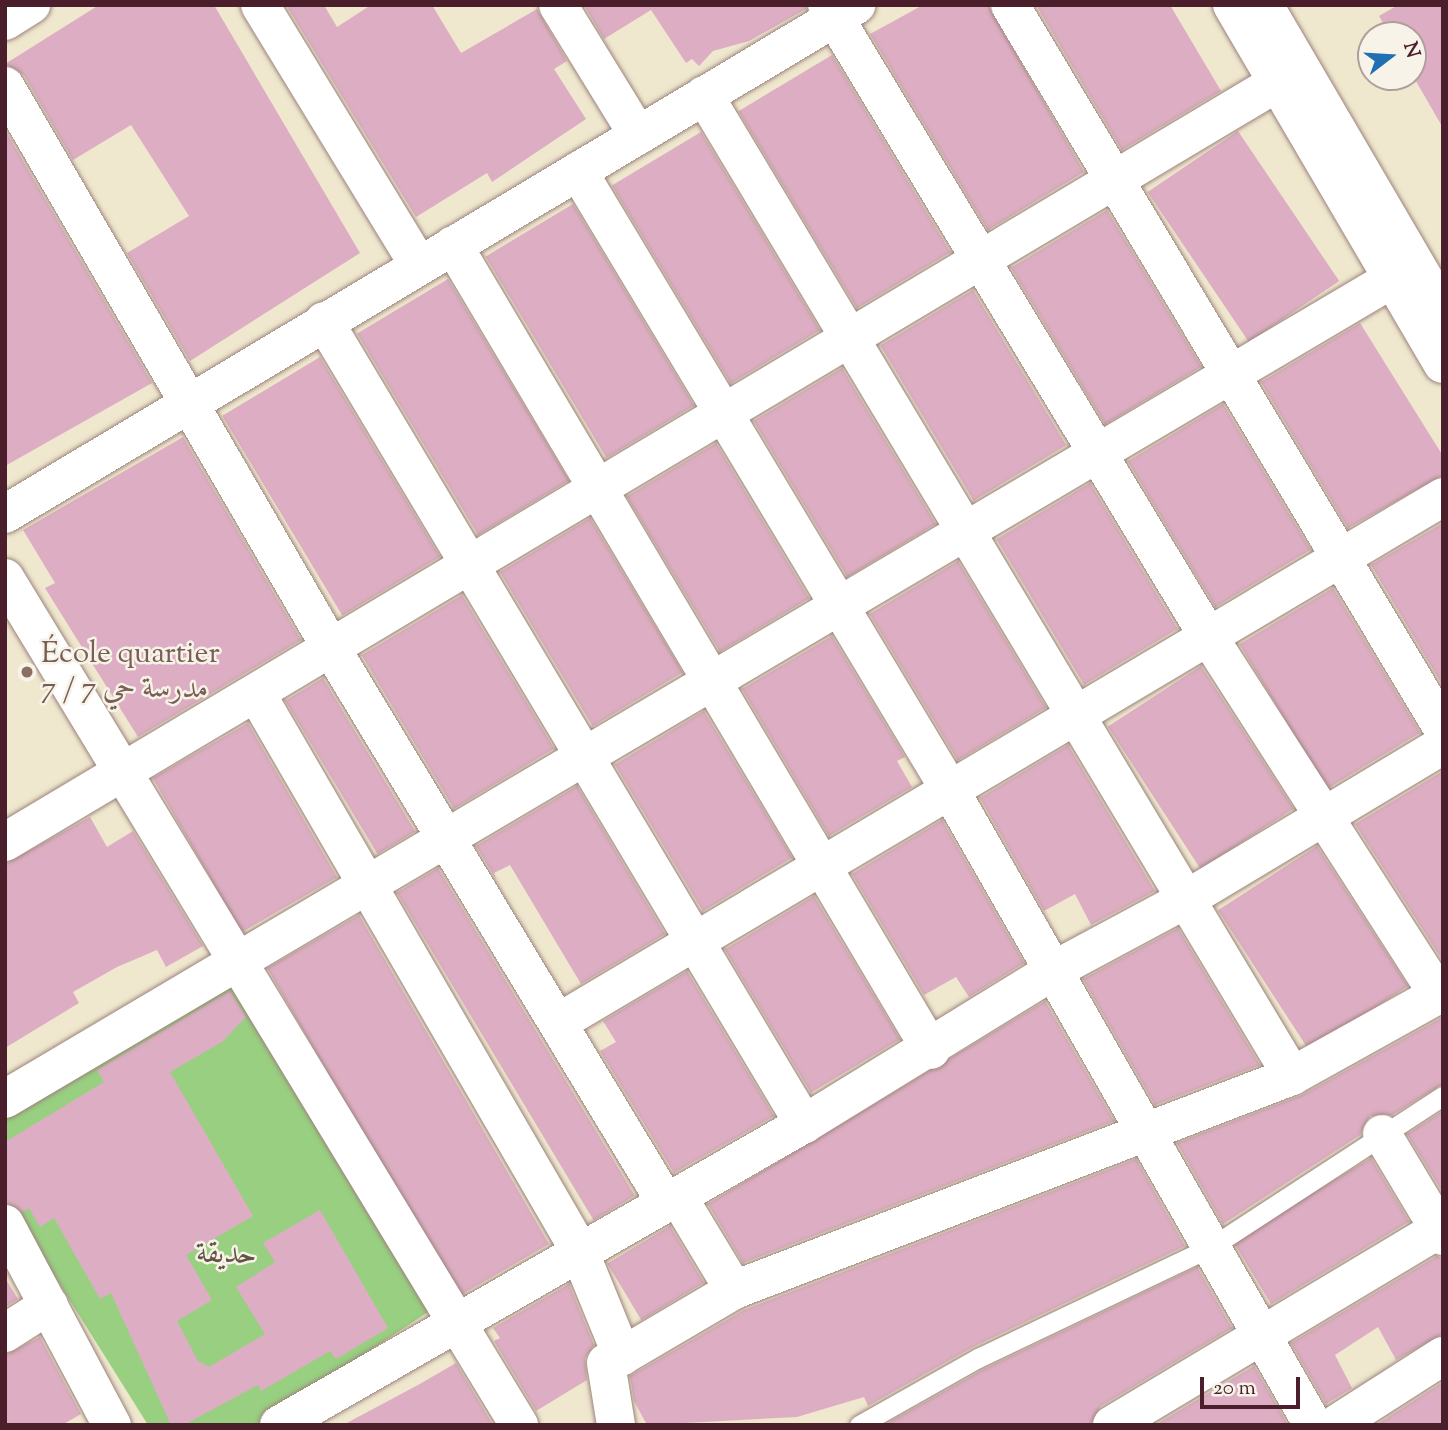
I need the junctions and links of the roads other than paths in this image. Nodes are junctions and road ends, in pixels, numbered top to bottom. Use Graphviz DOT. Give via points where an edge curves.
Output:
graph roads {
  1 [pos="31,5"];
  2 [pos="260,5"];
  3 [pos="558,5"];
  4 [pos="1010,5"];
  5 [pos="1232,5"];
  6 [pos="1264,5"];
  7 [pos="839,9"];
  8 [pos="5,20"];
  9 [pos="1289,76"];
  10 [pos="5,86"];
  11 [pos="704,95"];
  12 [pos="638,135"];
  13 [pos="578,171"];
  14 [pos="1117,180"];
  15 [pos="453,245"];
  16 [pos="981,261"];
  17 [pos="419,265"];
  18 [pos="1392,279"];
  19 [pos="1443,311"];
  20 [pos="324,321"];
  21 [pos="850,339"];
  22 [pos="1443,364"];
  23 [pos="1231,373"];
  24 [pos="188,402"];
  25 [pos="724,414"];
  26 [pos="1096,454"];
  27 [pos="598,489"];
  28 [pos="1443,497"];
  29 [pos="5,514"];
  30 [pos="965,531"];
  31 [pos="1342,557"];
  32 [pos="469,566"];
  33 [pos="5,578"];
  34 [pos="838,607"];
  35 [pos="1208,636"];
  36 [pos="331,648"];
  37 [pos="711,681"];
  38 [pos="256,693"];
  39 [pos="1077,715"];
  40 [pos="1443,729"];
  41 [pos="1443,745"];
  42 [pos="581,758"];
  43 [pos="123,772"];
  44 [pos="950,790"];
  45 [pos="1323,814"];
  46 [pos="446,838"];
  47 [pos="5,842"];
  48 [pos="822,866"];
  49 [pos="368,884"];
  50 [pos="1190,897"];
  51 [pos="692,943"];
  52 [pos="237,962"];
  53 [pos="1054,970"];
  54 [pos="1441,993"];
  55 [pos="561,1021"];
  56 [pos="931,1051"];
  57 [pos="1292,1076"];
  58 [pos="1443,1096"];
  59 [pos="5,1099"];
  60 [pos="804,1124"];
  61 [pos="1142,1129"];
  62 [pos="1382,1134"];
  63 [pos="672,1200"];
  64 [pos="5,1224"];
  65 [pos="1442,1231"];
  66 [pos="1211,1247"];
  67 [pos="578,1248"];
  68 [pos="734,1290"];
  69 [pos="49,1305"];
  70 [pos="456,1320"];
  71 [pos="5,1333"];
  72 [pos="1262,1335"];
  73 [pos="622,1356"];
  74 [pos="1443,1356"];
  75 [pos="112,1425"];
  76 [pos="279,1425"];
  77 [pos="519,1425"];
  78 [pos="616,1425"];
  79 [pos="859,1425"];
  80 [pos="1112,1425"];
  81 [pos="1312,1425"];
  82 [pos="1335,1425"];
  1 -- 8 [label="street"];
  2 -- 17 [label="street"];
  3 -- 12 [label="street"];
  4 -- 14 [label="street"];
  5 -- 9 [label="street"];
  6 -- 9 [label="street"];
  7 -- 11 [label="street"];
  7 -- 16 [label="street"];
  9 -- 14 [label="street"];
  9 -- 18 [label="street"];
  9 -- 19 [label="street"];
  10 -- 24 [label="street"];
  11 -- 12 [label="street"];
  11 -- 21 [label="street"];
  12 -- 13 [label="street"];
  13 -- 15 [label="street"];
  13 -- 25 [label="street"];
  14 -- 16 [label="street"];
  14 -- 23 [label="street"];
  15 -- 17 [label="street"];
  15 -- 27 [label="street"];
  16 -- 21 [label="street"];
  16 -- 26 [label="street"];
  17 -- 20 [label="street"];
  18 -- 22 [label="street"];
  18 -- 23 [label="street"];
  20 -- 24 [label="street"];
  20 -- 32 [label="street"];
  21 -- 25 [label="street"];
  21 -- 30 [label="street"];
  23 -- 26 [label="street"];
  23 -- 31 [label="street"];
  24 -- 29 [label="street"];
  24 -- 36 [label="street"];
  25 -- 27 [label="street"];
  25 -- 34 [label="street"];
  26 -- 30 [label="street"];
  26 -- 35 [label="street"];
  27 -- 32 [label="street"];
  27 -- 37 [label="street"];
  28 -- 31 [label="street"];
  30 -- 34 [label="street"];
  30 -- 39 [label="street"];
  31 -- 35 [label="street"];
  31 -- 40 [label="street"];
  32 -- 36 [label="street"];
  32 -- 42 [label="street"];
  33 -- 43 [label="street"];
  34 -- 37 [label="street"];
  34 -- 44 [label="street"];
  35 -- 39 [label="street"];
  35 -- 45 [label="street"];
  36 -- 38 [label="street"];
  36 -- 46 [label="street"];
  37 -- 42 [label="street"];
  37 -- 48 [label="street"];
  38 -- 43 [label="street"];
  38 -- 49 [label="street"];
  39 -- 44 [label="street"];
  39 -- 50 [label="street"];
  41 -- 45 [label="street"];
  42 -- 46 [label="street"];
  42 -- 51 [label="street"];
  43 -- 47 [label="street"];
  43 -- 52 [label="street"];
  44 -- 48 [label="street"];
  44 -- 53 [label="street"];
  45 -- 50 [label="street"];
  45 -- 54 [label="street"];
  46 -- 49 [label="street"];
  46 -- 55 [label="street"];
  48 -- 51 [label="street"];
  48 -- 56 [label="street"];
  49 -- 52 [label="street"];
  49 -- 67 [label="street"];
  50 -- 53 [label="street"];
  50 -- 57 [label="street"];
  51 -- 55 [label="street"];
  51 -- 60 [label="street"];
  52 -- 59 [label="street"];
  52 -- 70 [label="street"];
  53 -- 56 [label="street"];
  53 -- 61 [label="street"];
  54 -- 57 [label="street"];
  55 -- 63 [label="street"];
  56 -- 60 [label="street"];
  57 -- 61 [label="street"];
  58 -- 62 [label="lane"];
  60 -- 63 [label="street"];
  61 -- 66 [label="street"];
  61 -- 68 [label="street"];
  62 -- 65 [label="street"];
  62 -- 66 [label="lane"];
  63 -- 67 [label="street"];
  63 -- 68 [label="street"];
  64 -- 69 [label="street"];
  65 -- 72 [label="street"];
  66 -- 72 [label="street"];
  66 -- 79 [label="lane" via="978,1358"];
  67 -- 70 [label="street"];
  67 -- 73 [label="street"];
  68 -- 73 [label="street"];
  69 -- 71 [label="street"];
  69 -- 75 [label="street"];
  70 -- 76 [label="street"];
  70 -- 77 [label="street"];
  72 -- 80 [label="street"];
  72 -- 81 [label="street"];
  73 -- 78 [label="street" via="606,1363"];
  74 -- 82 [label="street"];
}
